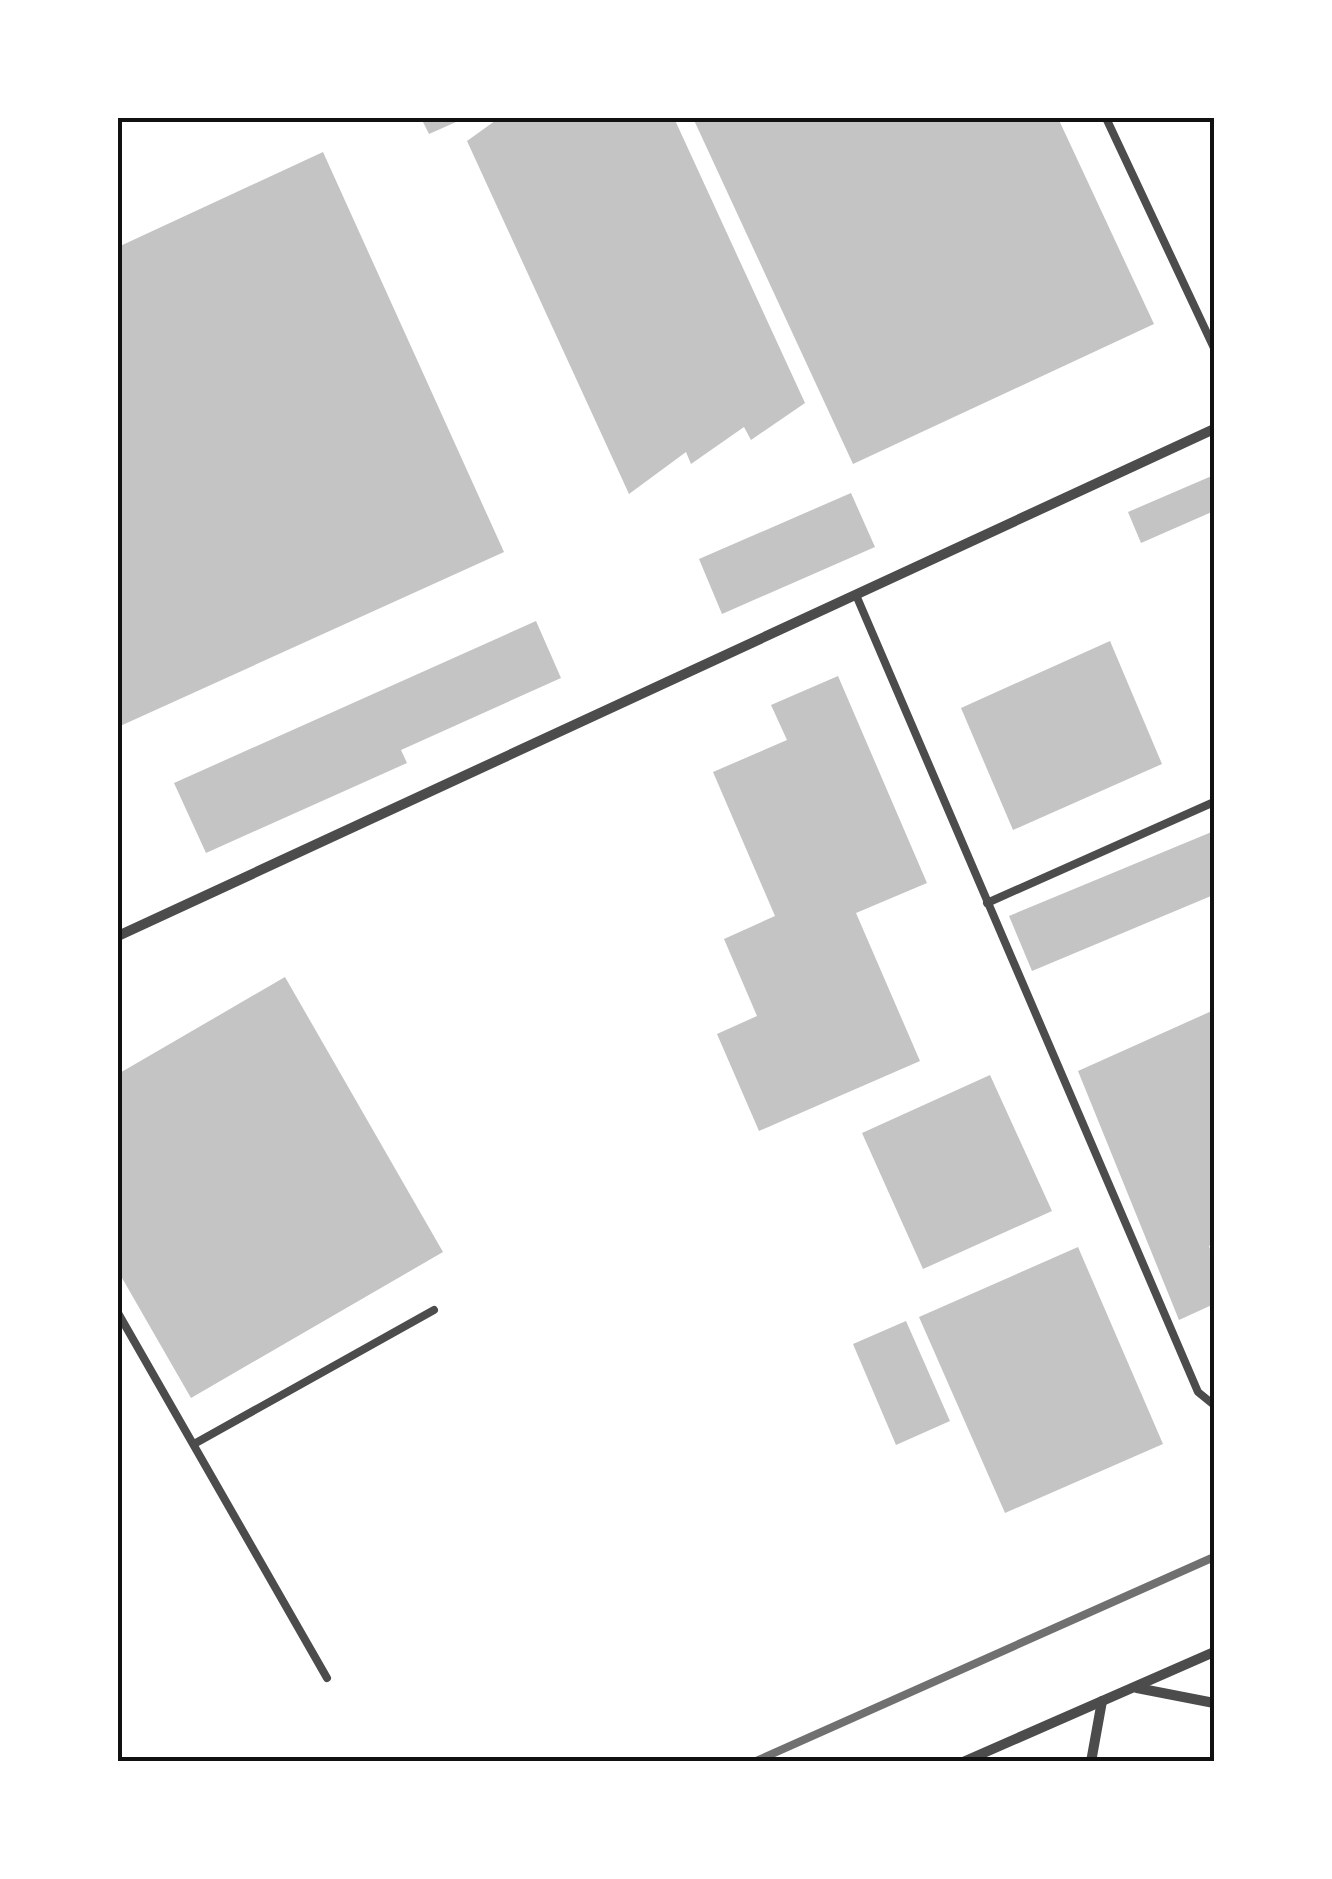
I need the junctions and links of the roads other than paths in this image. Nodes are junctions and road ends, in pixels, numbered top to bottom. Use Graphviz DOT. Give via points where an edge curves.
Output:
graph roads {
  1 [pos="1106,118"];
  2 [pos="1214,348"];
  3 [pos="1214,429"];
  4 [pos="856,595"];
  5 [pos="1214,802"];
  6 [pos="987,902"];
  7 [pos="118,936"];
  8 [pos="434,1310"];
  9 [pos="118,1313"];
  10 [pos="1214,1405"];
  11 [pos="194,1444"];
  12 [pos="1214,1652"];
  13 [pos="327,1678"];
  14 [pos="1134,1687"];
  15 [pos="1102,1702"];
  16 [pos="1214,1703"];
  17 [pos="963,1762"];
  18 [pos="1090,1762"];
  1 -- 2 [label="lane"];
  3 -- 4 [label="street"];
  4 -- 6 [label="lane"];
  4 -- 7 [label="street"];
  5 -- 6 [label="lane"];
  6 -- 10 [label="lane" via="1198,1392"];
  8 -- 11 [label="lane"];
  9 -- 11 [label="lane"];
  11 -- 13 [label="lane"];
  12 -- 14 [label="street"];
  14 -- 15 [label="street"];
  14 -- 16 [label="street"];
  15 -- 17 [label="street"];
  15 -- 18 [label="street"];
}
